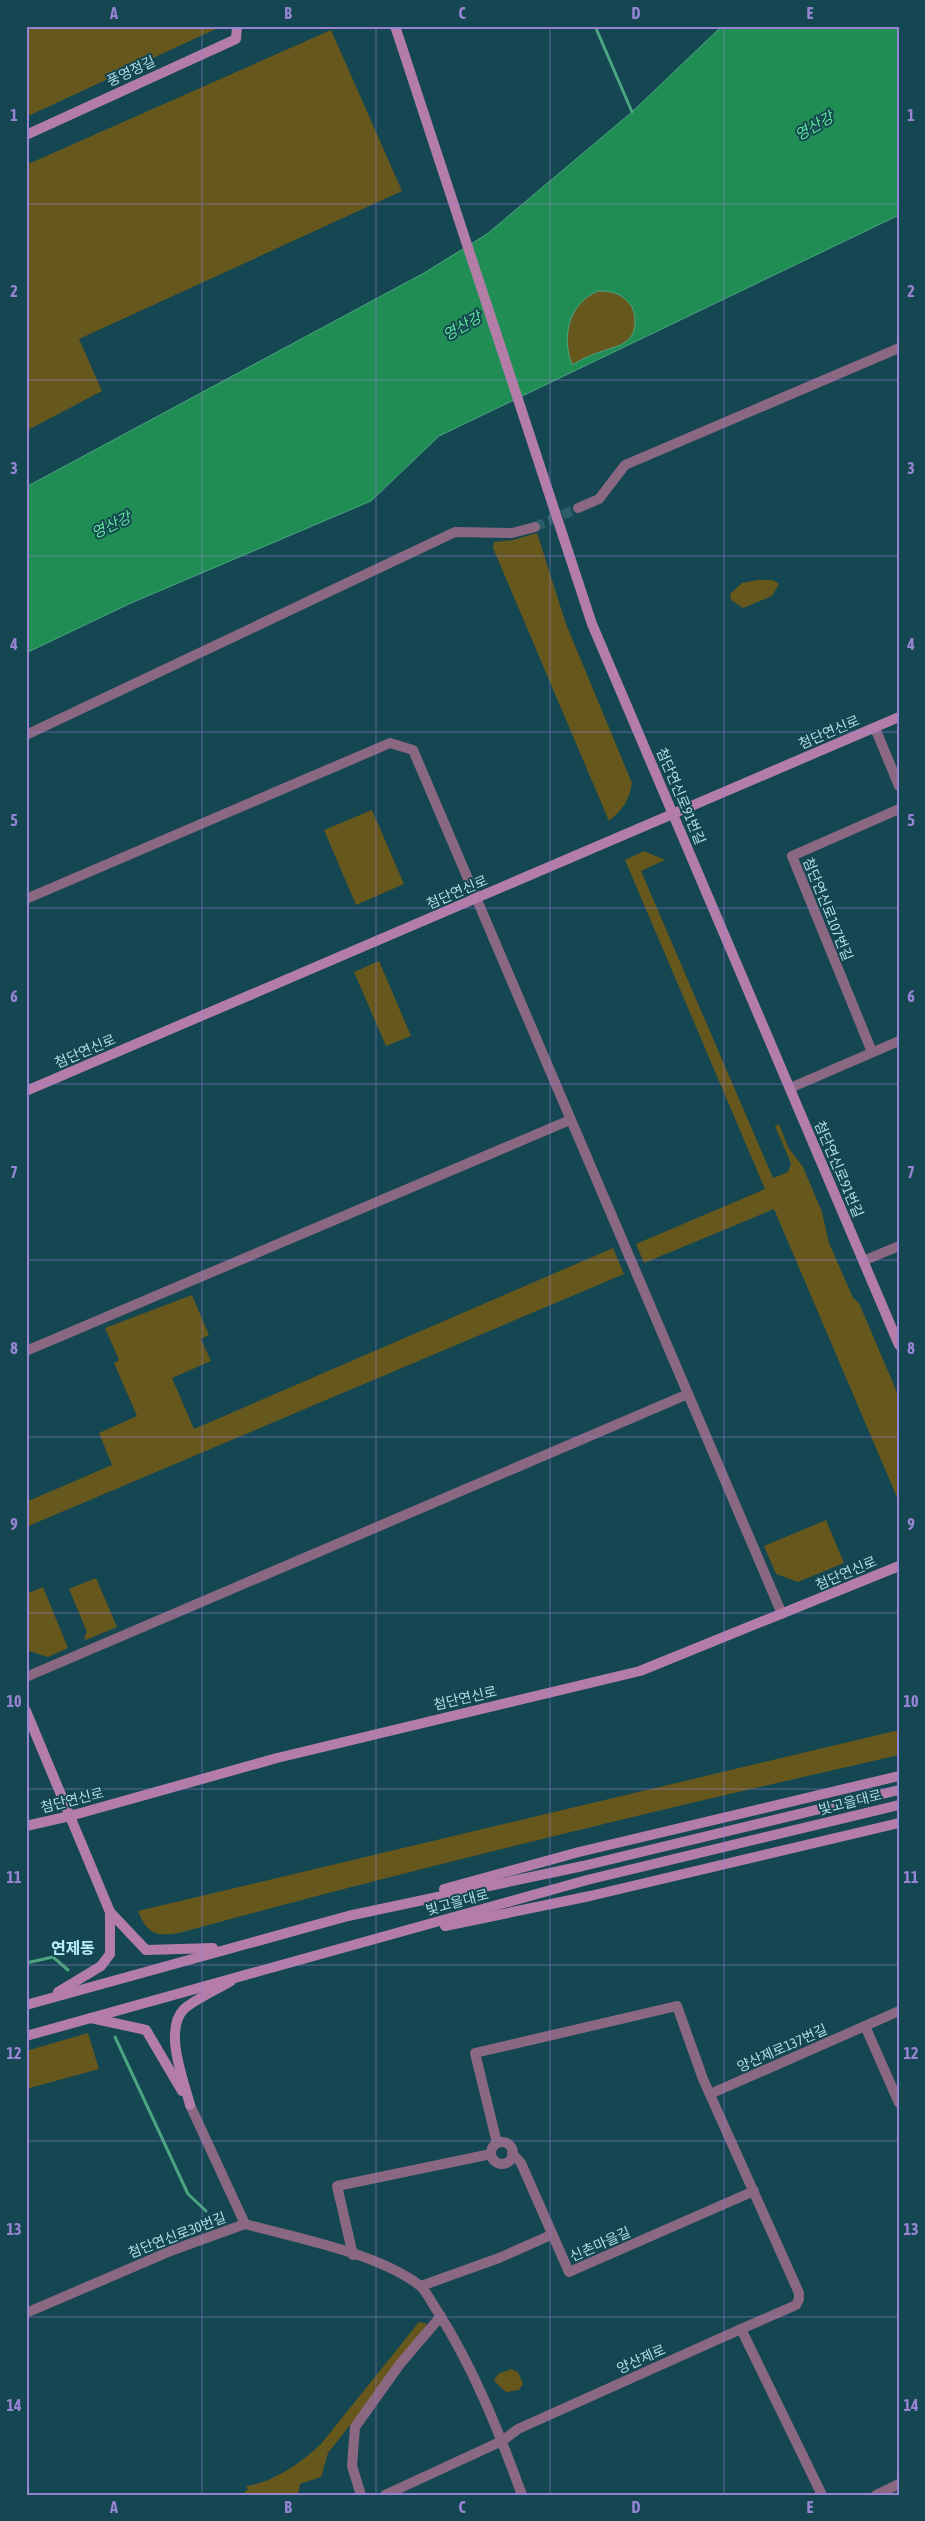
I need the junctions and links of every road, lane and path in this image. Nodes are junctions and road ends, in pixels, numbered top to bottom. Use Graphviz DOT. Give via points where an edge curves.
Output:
graph roads {
  1 [pos="237,26"];
  2 [pos="395,26"];
  3 [pos="26,135"];
  4 [pos="899,348"];
  5 [pos="578,508"];
  6 [pos="535,527"];
  7 [pos="899,718"];
  8 [pos="875,728"];
  9 [pos="26,735"];
  10 [pos="899,786"];
  11 [pos="899,809"];
  12 [pos="673,814"];
  13 [pos="26,899"];
  14 [pos="476,899"];
  15 [pos="899,1041"];
  16 [pos="872,1052"];
  17 [pos="790,1088"];
  18 [pos="26,1091"];
  19 [pos="570,1120"];
  20 [pos="899,1246"];
  21 [pos="863,1261"];
  22 [pos="899,1345"];
  23 [pos="26,1351"];
  24 [pos="688,1394"];
  25 [pos="899,1566"];
  26 [pos="782,1614"];
  27 [pos="26,1676"];
  28 [pos="26,1711"];
  29 [pos="899,1776"];
  30 [pos="899,1790"];
  31 [pos="899,1805"];
  32 [pos="70,1816"];
  33 [pos="899,1823"];
  34 [pos="26,1826"];
  35 [pos="110,1912"];
  36 [pos="348,1916"];
  37 [pos="356,1944"];
  38 [pos="234,1946"];
  39 [pos="244,1974"];
  40 [pos="45,1999"];
  41 [pos="26,2005"];
  42 [pos="899,2011"];
  43 [pos="88,2018"];
  44 [pos="865,2026"];
  45 [pos="26,2036"];
  46 [pos="896,2088"];
  47 [pos="710,2094"];
  48 [pos="899,2103"];
  49 [pos="190,2105"];
  50 [pos="497,2142"];
  51 [pos="512,2153"];
  52 [pos="491,2154"];
  53 [pos="754,2191"];
  54 [pos="245,2224"];
  55 [pos="551,2235"];
  56 [pos="353,2254"];
  57 [pos="421,2286"];
  58 [pos="26,2313"];
  59 [pos="441,2316"];
  60 [pos="741,2329"];
  61 [pos="502,2440"];
  62 [pos="899,2484"];
  63 [pos="361,2495"];
  64 [pos="385,2495"];
  65 [pos="522,2495"];
  66 [pos="822,2495"];
  67 [pos="876,2495"];
  1 -- 3 [label="street, 풍영정길" via="236,38"];
  2 -- 12 [label="street, 첨단연신로91번길" via="592,624"];
  4 -- 5 [label="street" via="624,465 599,499"];
  6 -- 9 [label="street" via="512,533 456,532"];
  7 -- 8 [label="street, 첨단연신로"];
  8 -- 10 [label="street"];
  8 -- 12 [label="street, 첨단연신로"];
  11 -- 16 [label="street, 첨단연신로107번길" via="792,856"];
  12 -- 14 [label="street, 첨단연신로"];
  12 -- 17 [label="street, 첨단연신로91번길"];
  13 -- 14 [label="street" via="390,743 413,750"];
  14 -- 18 [label="street, 첨단연신로"];
  14 -- 19 [label="street"];
  15 -- 16 [label="street"];
  16 -- 17 [label="street"];
  17 -- 21 [label="street, 첨단연신로91번길"];
  19 -- 23 [label="street"];
  19 -- 24 [label="street"];
  20 -- 21 [label="street"];
  21 -- 22 [label="street, 첨단연신로91번길"];
  24 -- 26 [label="street"];
  24 -- 27 [label="street"];
  25 -- 26 [label="street, 첨단연신로"];
  26 -- 32 [label="street, 첨단연신로" via="640,1671 277,1758"];
  28 -- 32 [label="street"];
  29 -- 36 [label="street" via="579,1852"];
  30 -- 36 [label="street, 빛고을대로" via="582,1866"];
  31 -- 37 [label="street, 빛고을대로" via="587,1880"];
  32 -- 34 [label="street, 첨단연신로"];
  32 -- 35 [label="street"];
  33 -- 37 [label="street" via="597,1894"];
  35 -- 38 [label="street" via="146,1950"];
  35 -- 40 [label="street" via="110,1954 101,1966"];
  36 -- 38 [label="street, 빛고을대로"];
  37 -- 39 [label="street, 빛고을대로"];
  38 -- 40 [label="street, 빛고을대로"];
  39 -- 43 [label="street, 빛고을대로"];
  39 -- 49 [label="street" via="184,2010 175,2029 174,2045"];
  40 -- 41 [label="street, 빛고을대로"];
  42 -- 44 [label="street, 양산제로137번길"];
  43 -- 45 [label="street, 빛고을대로"];
  43 -- 49 [label="street" via="146,2030"];
  44 -- 46 [label="street"];
  44 -- 47 [label="street, 양산제로137번길"];
  46 -- 48 [label="street"];
  47 -- 50 [label="street, 양산제로" via="677,2006 666,2008 475,2053"];
  47 -- 53 [label="street, 양산제로"];
  49 -- 54 [label="street, 첨단연신로30번길"];
  50 -- 51 [label="street" via="507,2143"];
  50 -- 52 [label="street"];
  51 -- 52 [label="street" via="507,2162 500,2164"];
  51 -- 55 [label="street" via="521,2163"];
  52 -- 56 [label="street" via="337,2186"];
  53 -- 55 [label="street, 신촌마을길" via="569,2272"];
  53 -- 60 [label="street, 양산제로" via="799,2299 796,2305"];
  54 -- 56 [label="street"];
  54 -- 58 [label="street, 첨단연신로30번길" via="173,2250"];
  55 -- 57 [label="street"];
  56 -- 57 [label="street" via="400,2272"];
  57 -- 59 [label="street"];
  59 -- 61 [label="street"];
  59 -- 63 [label="street" via="400,2364 355,2426 352,2466"];
  60 -- 61 [label="street, 양산제로" via="518,2429"];
  60 -- 66 [label="street"];
  61 -- 64 [label="street, 양산제로"];
  61 -- 65 [label="street"];
  62 -- 67 [label="street"];
}
